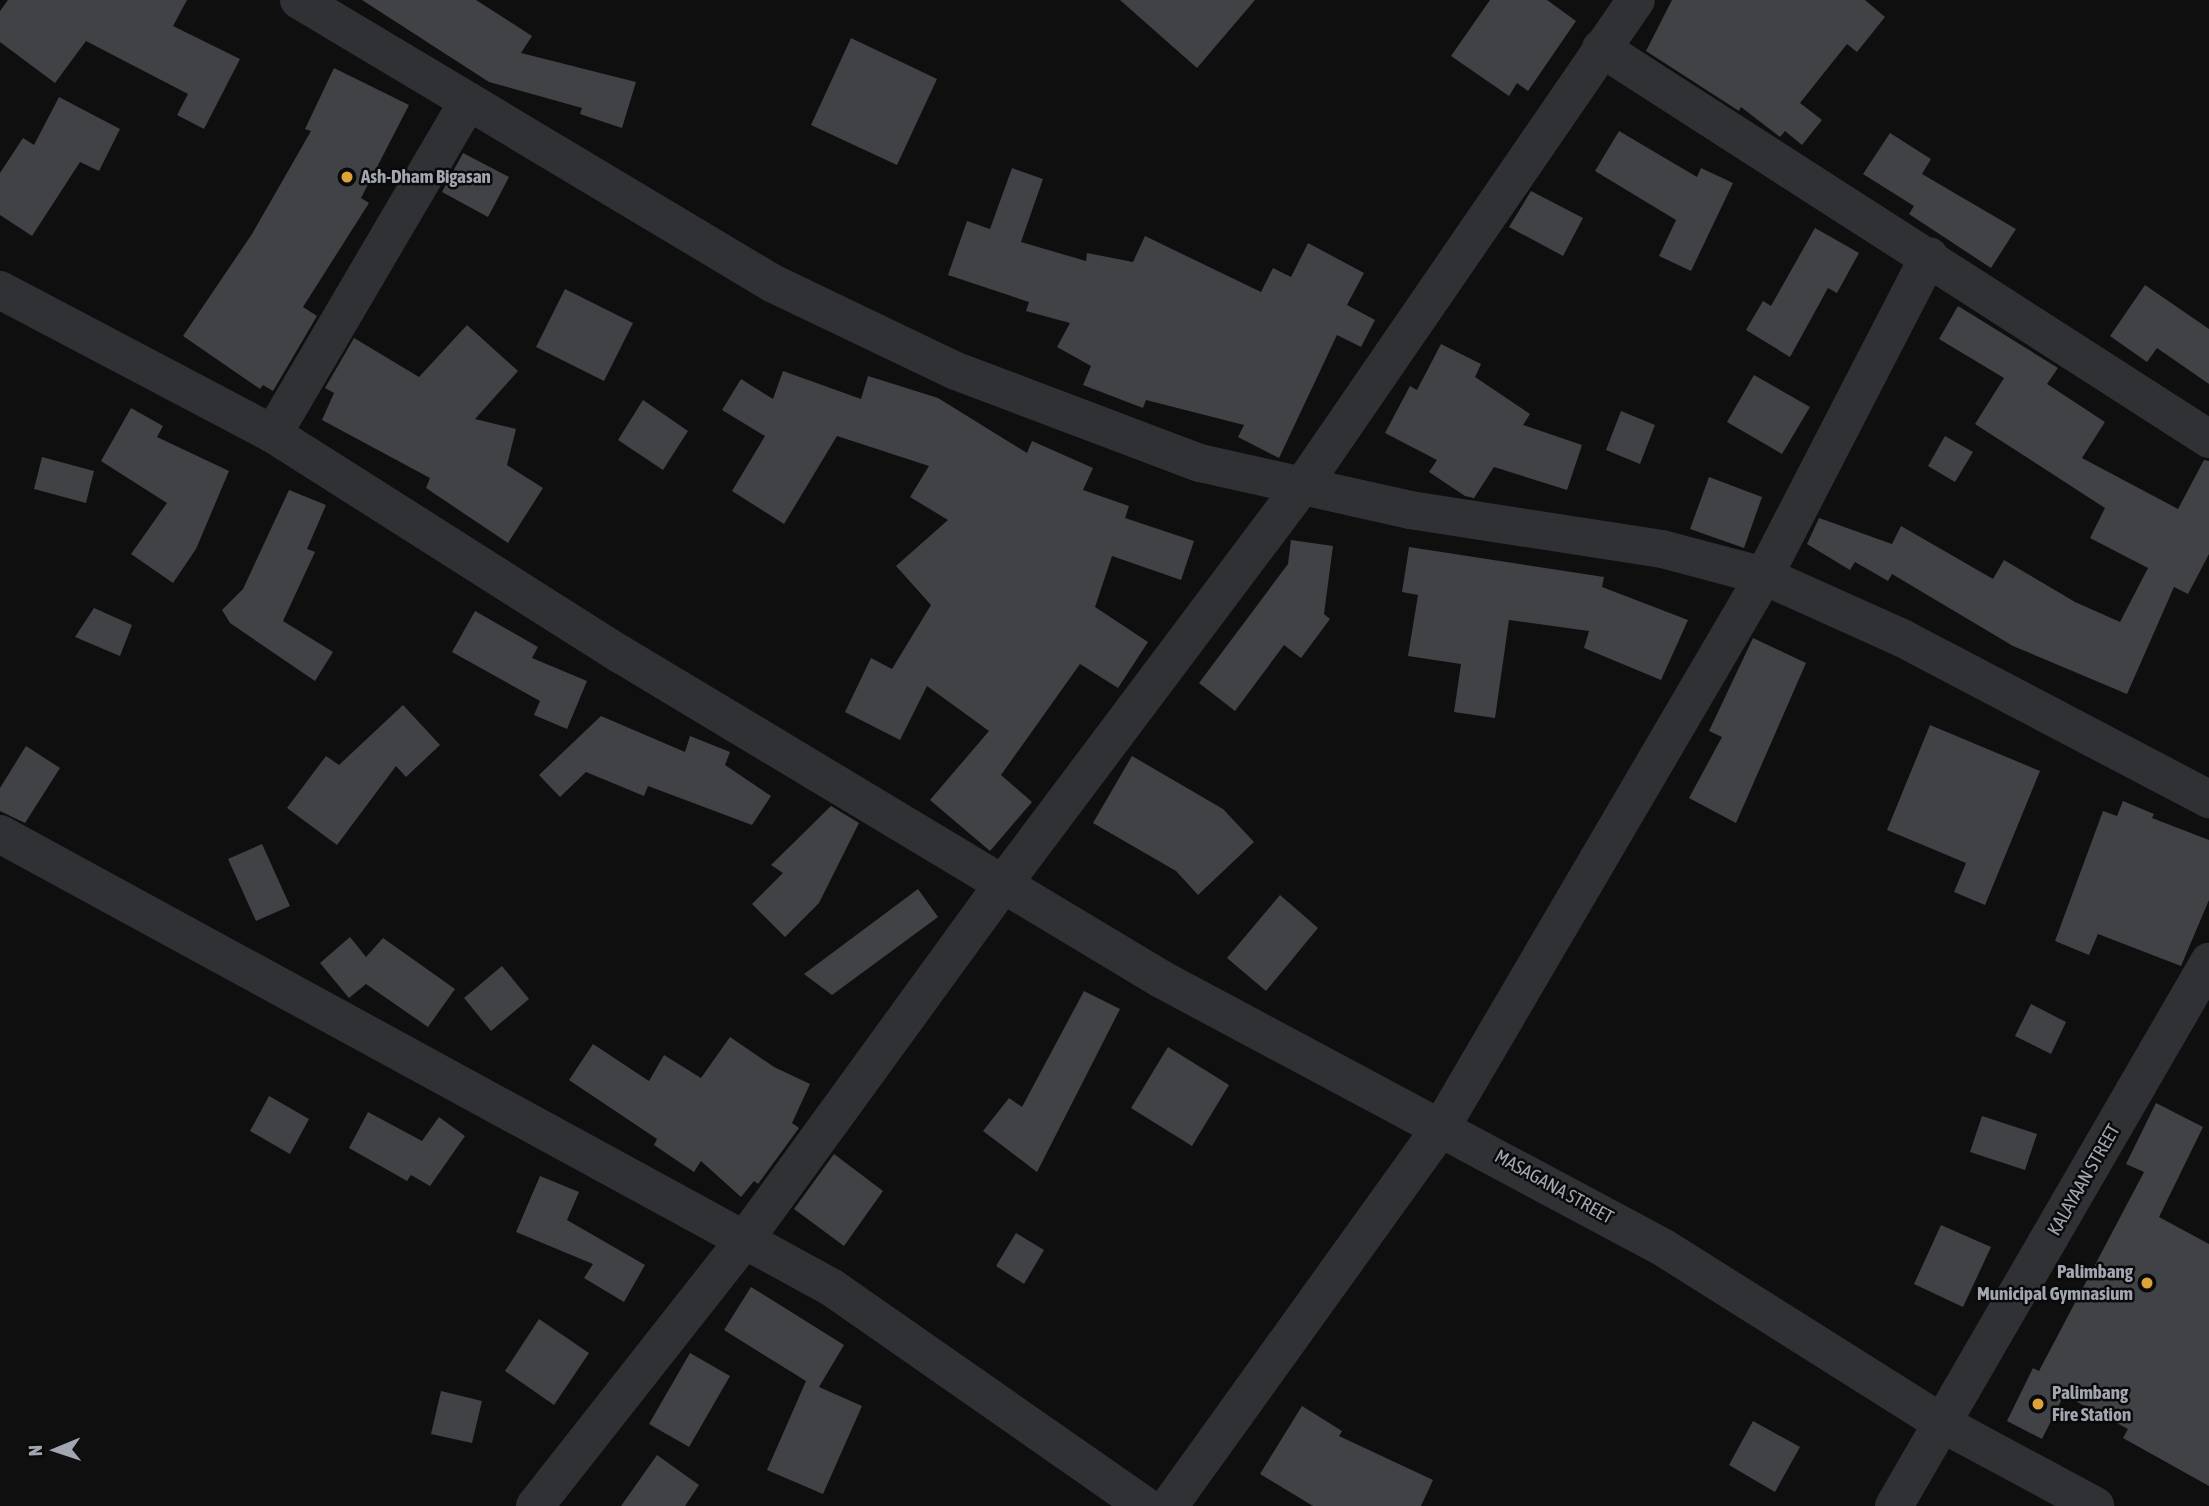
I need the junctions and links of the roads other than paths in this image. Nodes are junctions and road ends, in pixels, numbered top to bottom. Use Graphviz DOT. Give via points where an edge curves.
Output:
graph roads {
  1 [pos="299,0"];
  2 [pos="1636,0"];
  3 [pos="1601,48"];
  4 [pos="468,101"];
  5 [pos="1929,256"];
  6 [pos="0,290"];
  7 [pos="273,434"];
  8 [pos="2209,439"];
  9 [pos="1303,485"];
  10 [pos="1765,576"];
  11 [pos="2209,799"];
  12 [pos="0,834"];
  13 [pos="1003,884"];
  14 [pos="2209,962"];
  15 [pos="1442,1126"];
  16 [pos="746,1238"];
  17 [pos="1943,1424"];
  18 [pos="536,1506"];
  19 [pos="1145,1506"];
  20 [pos="1169,1506"];
  21 [pos="1894,1506"];
  22 [pos="2095,1506"];
  1 -- 4 [label="street"];
  2 -- 3 [label="street"];
  3 -- 5 [label="street"];
  3 -- 9 [label="street"];
  4 -- 7 [label="street"];
  4 -- 9 [label="street" via="772,283 864,330 956,371 1200,463"];
  5 -- 8 [label="street"];
  5 -- 10 [label="street"];
  6 -- 7 [label="street, MASAGANA STREET"];
  7 -- 13 [label="street, MASAGANA STREET" via="620,654"];
  9 -- 10 [label="street" via="1410,510 1662,550"];
  9 -- 13 [label="street"];
  10 -- 11 [label="street" via="1902,638"];
  10 -- 15 [label="street"];
  12 -- 16 [label="street"];
  13 -- 15 [label="street, MASAGANA STREET" via="1161,979"];
  13 -- 16 [label="street"];
  14 -- 17 [label="street, KALAYAAN STREET"];
  15 -- 17 [label="street, MASAGANA STREET" via="1664,1248"];
  15 -- 20 [label="street"];
  16 -- 18 [label="street"];
  16 -- 19 [label="street" via="831,1287"];
  17 -- 21 [label="street, KALAYAAN STREET"];
  17 -- 22 [label="street, MASAGANA STREET"];
}
